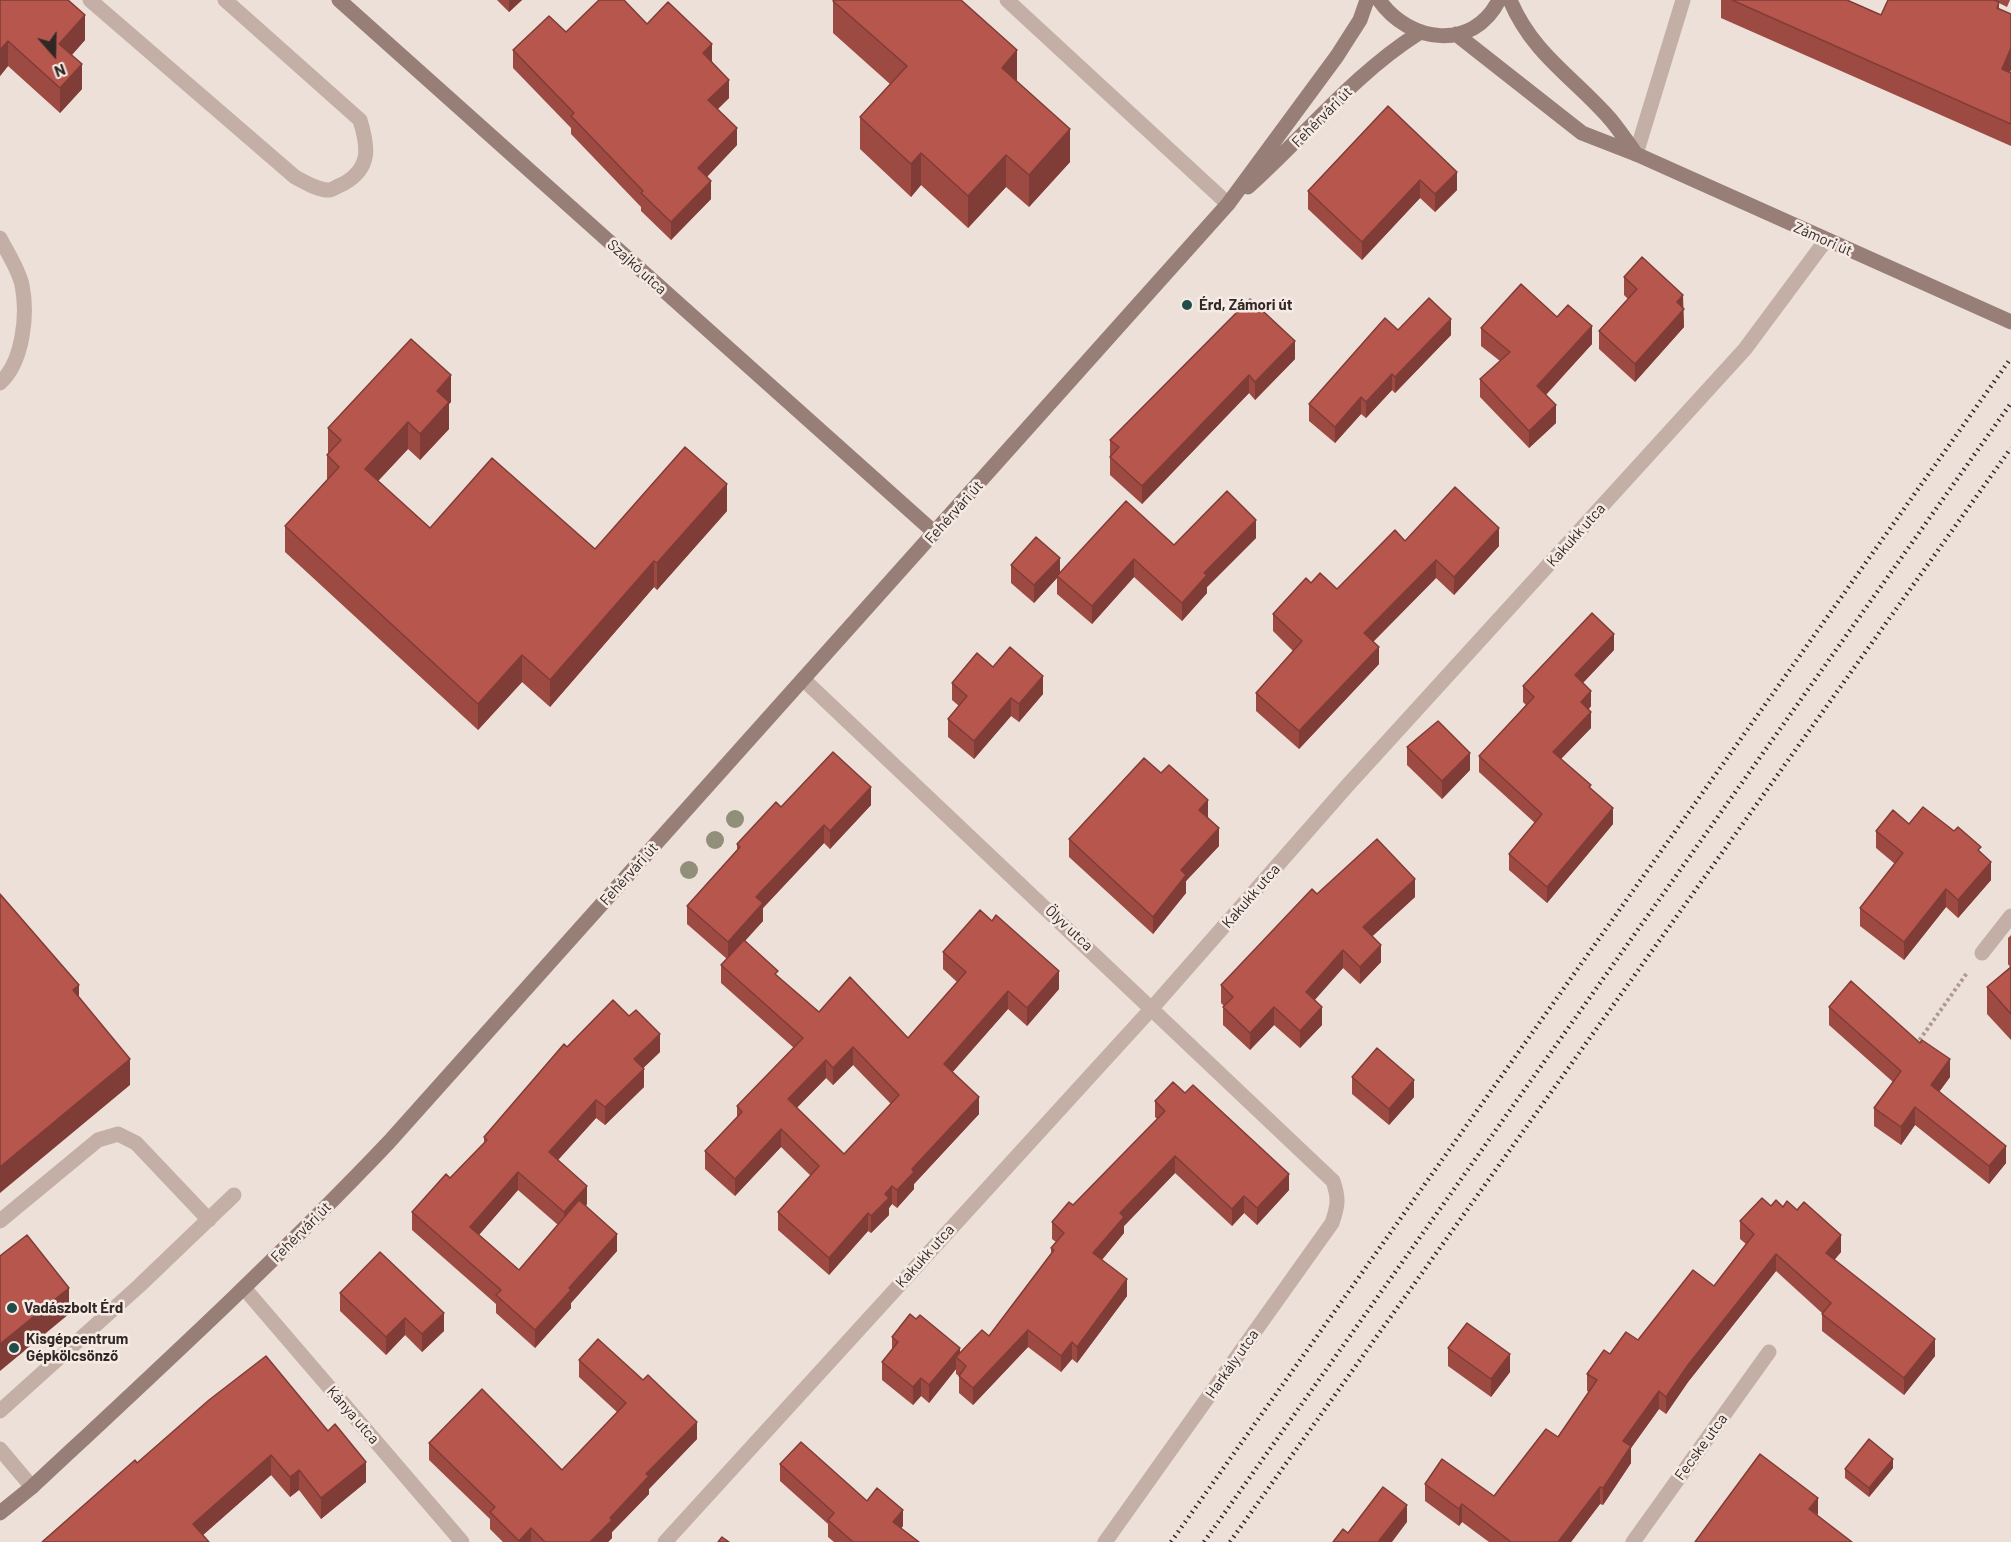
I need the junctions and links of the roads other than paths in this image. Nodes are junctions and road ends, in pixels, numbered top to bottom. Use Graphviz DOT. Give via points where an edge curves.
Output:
graph roads {
  1 [pos="90,0"];
  2 [pos="225,0"];
  3 [pos="339,0"];
  4 [pos="1007,0"];
  5 [pos="1367,0"];
  6 [pos="1379,0"];
  7 [pos="1499,0"];
  8 [pos="1510,0"];
  9 [pos="1683,0"];
  10 [pos="1419,33"];
  11 [pos="1456,34"];
  12 [pos="1636,154"];
  13 [pos="1228,204"];
  14 [pos="0,238"];
  15 [pos="1826,240"];
  16 [pos="2011,322"];
  17 [pos="0,383"];
  18 [pos="935,533"];
  19 [pos="803,679"];
  20 [pos="2011,916"];
  21 [pos="1982,953"];
  22 [pos="1153,1007"];
  23 [pos="1333,1181"];
  24 [pos="234,1196"];
  25 [pos="209,1220"];
  26 [pos="0,1221"];
  27 [pos="244,1288"];
  28 [pos="1769,1352"];
  29 [pos="0,1411"];
  30 [pos="0,1449"];
  31 [pos="32,1487"];
  32 [pos="0,1513"];
  33 [pos="462,1542"];
  34 [pos="665,1542"];
  35 [pos="1105,1542"];
  36 [pos="1633,1542"];
  1 -- 2 [label="street" via="295,177 331,190 351,180 365,161 367,143 360,120"];
  3 -- 18 [label="main road, Szajkó utca"];
  4 -- 13 [label="street"];
  5 -- 13 [label="main road, Fehérvári út" via="1360,20 1337,56"];
  6 -- 10 [label="main road" via="1390,14"];
  7 -- 11 [label="main road" via="1486,17"];
  8 -- 12 [label="main road, Zámori út" via="1538,47 1610,119"];
  9 -- 12 [label="street"];
  10 -- 11 [label="main road"];
  10 -- 13 [label="main road, Fehérvári út" via="1365,73"];
  11 -- 12 [label="main road, Zámori út" via="1582,134"];
  12 -- 15 [label="main road, Zámori út"];
  13 -- 18 [label="main road, Fehérvári út"];
  14 -- 17 [label="street" via="22,284 23,340"];
  15 -- 16 [label="main road, Zámori út"];
  15 -- 22 [label="street, Kakukk utca" via="1745,349 1347,786"];
  18 -- 19 [label="main road, Fehérvári út"];
  19 -- 22 [label="street, Ölyv utca"];
  19 -- 27 [label="main road, Fehérvári út" via="389,1142"];
  20 -- 21 [label="street"];
  22 -- 23 [label="street, Ölyv utca"];
  22 -- 34 [label="street, Kakukk utca"];
  23 -- 35 [label="street, Harkály utca" via="1339,1204 1332,1223"];
  24 -- 25 [label="street"];
  25 -- 26 [label="street" via="136,1143 118,1134 98,1140"];
  25 -- 29 [label="street"];
  27 -- 31 [label="main road, Fehérvári út"];
  27 -- 33 [label="street, Kánya utca"];
  28 -- 36 [label="street, Fecske utca"];
  30 -- 31 [label="street"];
  31 -- 32 [label="main road, Fehérvári út"];
}
